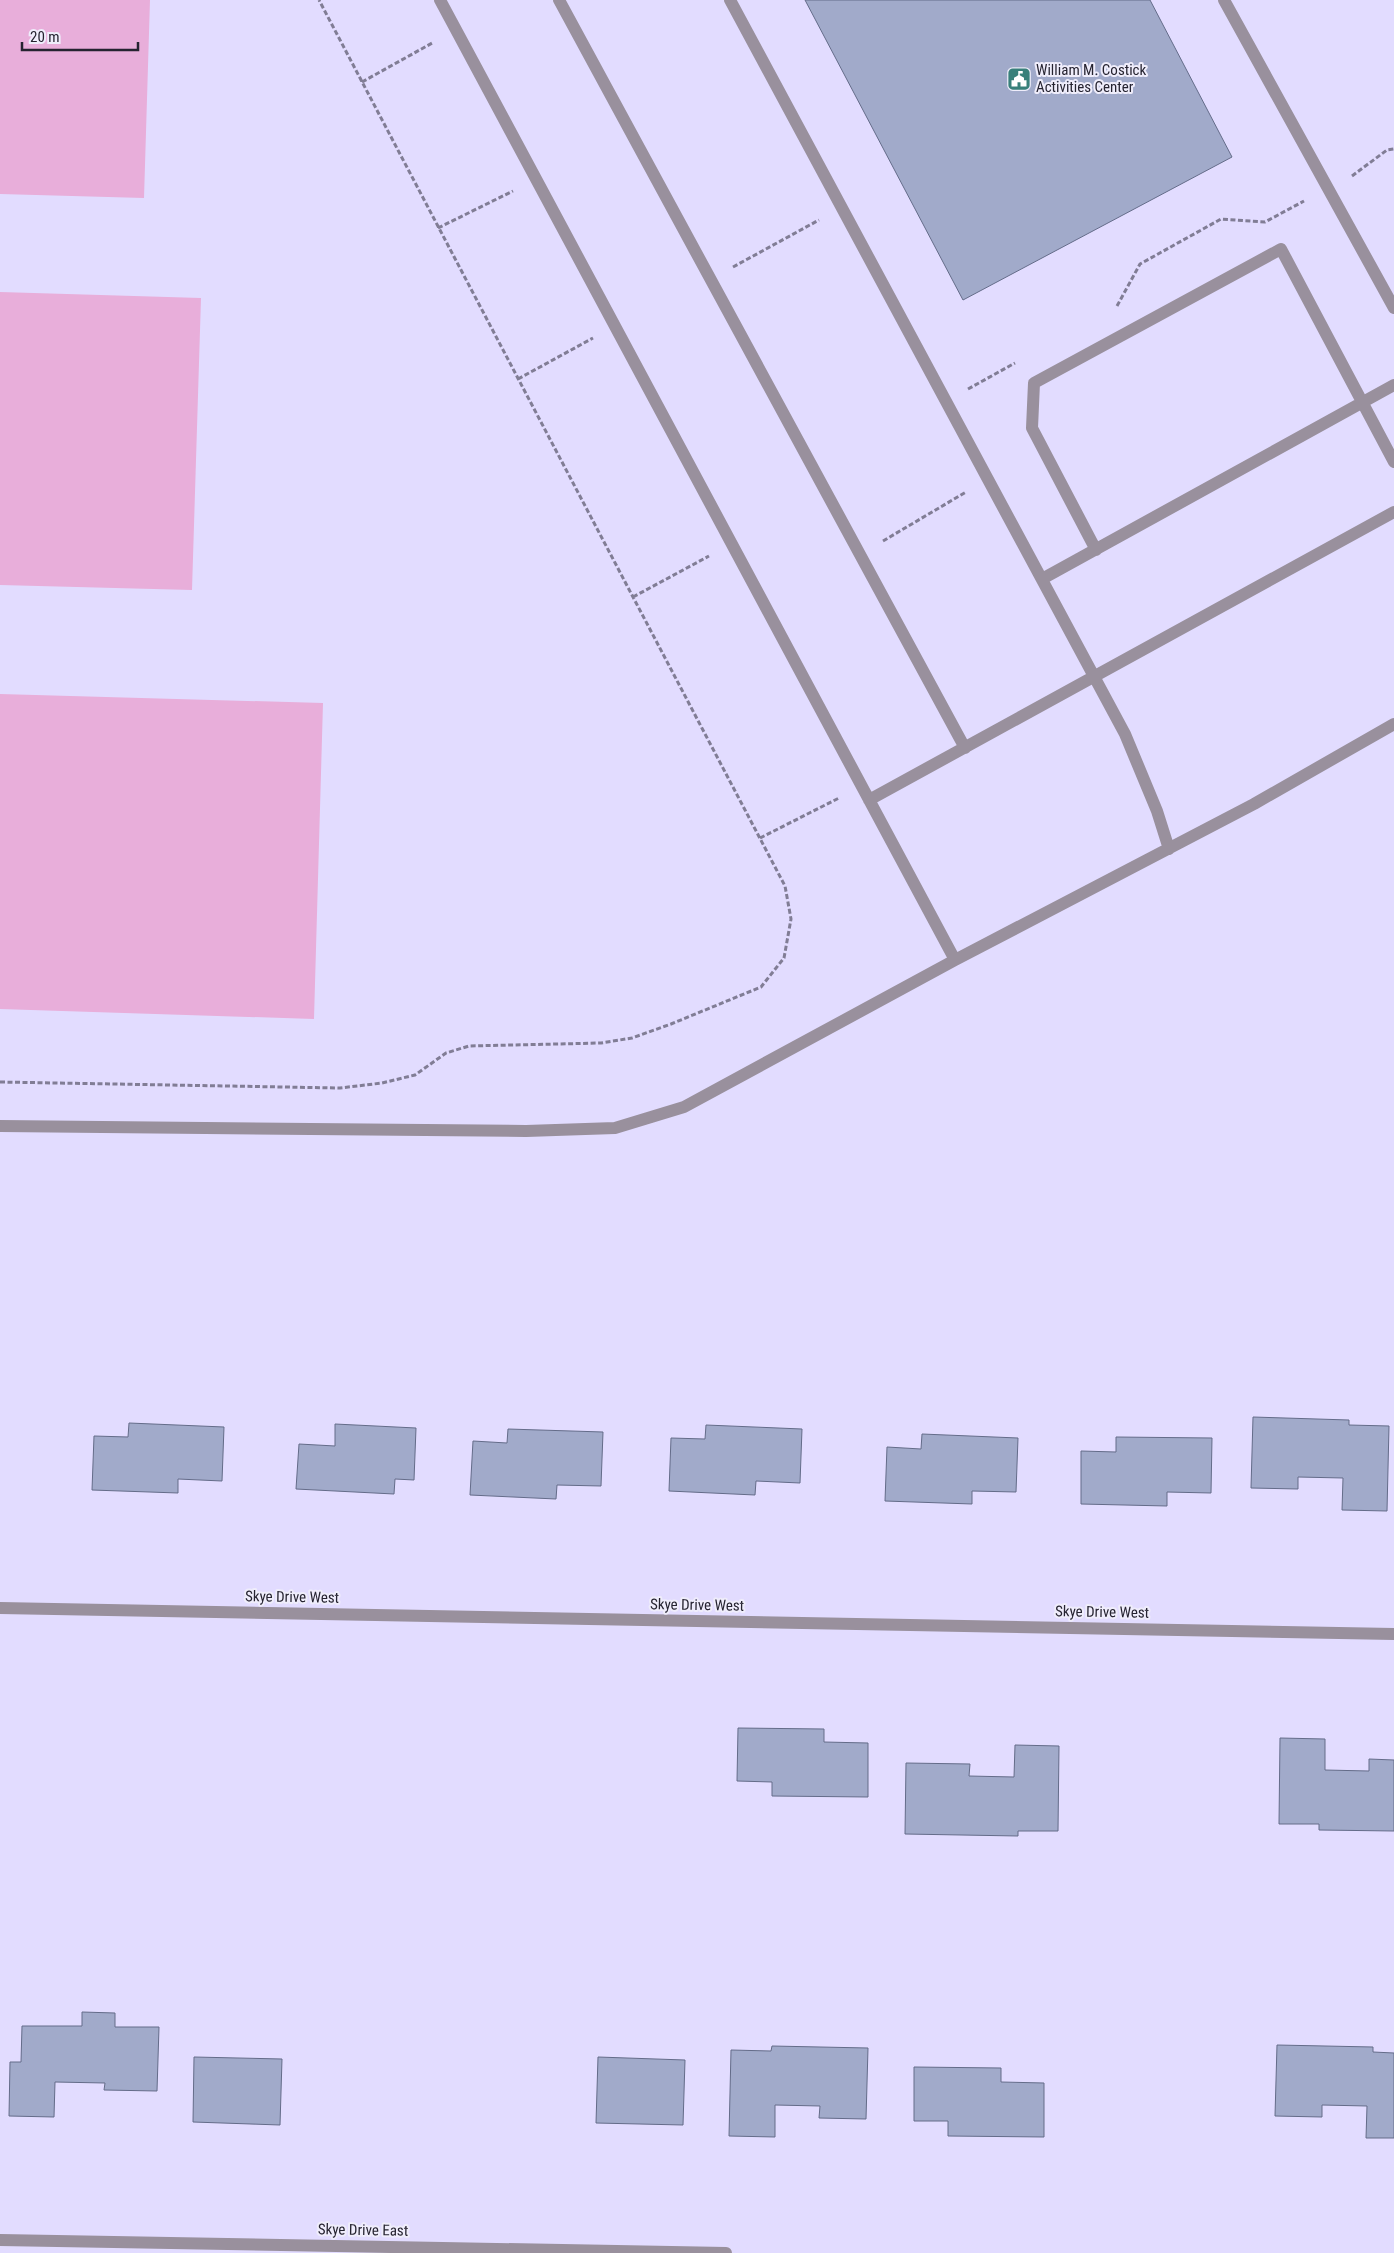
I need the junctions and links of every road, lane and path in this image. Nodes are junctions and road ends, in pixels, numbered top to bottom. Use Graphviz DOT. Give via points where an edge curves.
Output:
graph roads {
  1 [pos="318,0"];
  2 [pos="440,0"];
  3 [pos="559,0"];
  4 [pos="730,0"];
  5 [pos="1224,0"];
  6 [pos="456,29"];
  7 [pos="362,82"];
  8 [pos="1394,149"];
  9 [pos="536,179"];
  10 [pos="1327,188"];
  11 [pos="842,208"];
  12 [pos="438,228"];
  13 [pos="710,279"];
  14 [pos="1394,308"];
  15 [pos="1108,311"];
  16 [pos="615,326"];
  17 [pos="1023,358"];
  18 [pos="518,379"];
  19 [pos="1394,384"];
  20 [pos="946,401"];
  21 [pos="1363,402"];
  22 [pos="1394,462"];
  23 [pos="988,479"];
  24 [pos="1394,512"];
  25 [pos="732,544"];
  26 [pos="1096,550"];
  27 [pos="860,555"];
  28 [pos="1042,579"];
  29 [pos="633,597"];
  30 [pos="1094,677"];
  31 [pos="1394,724"];
  32 [pos="965,748"];
  33 [pos="861,785"];
  34 [pos="869,800"];
  35 [pos="760,838"];
  36 [pos="1169,849"];
  37 [pos="956,960"];
  38 [pos="0,1082"];
  39 [pos="0,1126"];
  40 [pos="0,1608"];
  41 [pos="1394,1634"];
  42 [pos="0,2240"];
  43 [pos="726,2253"];
  1 -- 7 [label="path"];
  2 -- 6 [label="street"];
  3 -- 13 [label="street"];
  4 -- 11 [label="street"];
  5 -- 10 [label="street"];
  6 -- 7 [label="path"];
  6 -- 9 [label="street"];
  7 -- 12 [label="path"];
  8 -- 10 [label="path" via="1387,150 1357,174"];
  9 -- 12 [label="path"];
  9 -- 16 [label="street"];
  10 -- 14 [label="street"];
  10 -- 15 [label="path" via="1265,222 1221,219 1140,264 1117,306"];
  11 -- 13 [label="path"];
  11 -- 20 [label="street"];
  12 -- 18 [label="path"];
  13 -- 27 [label="street"];
  16 -- 18 [label="path"];
  16 -- 25 [label="street"];
  17 -- 20 [label="path"];
  18 -- 29 [label="path"];
  19 -- 21 [label="street"];
  20 -- 23 [label="street"];
  21 -- 22 [label="street"];
  21 -- 26 [label="street"];
  21 -- 26 [label="street" via="1280,249 1034,383 1032,428"];
  23 -- 27 [label="path"];
  23 -- 28 [label="street"];
  24 -- 30 [label="street"];
  25 -- 29 [label="path"];
  25 -- 33 [label="street"];
  26 -- 28 [label="street"];
  27 -- 32 [label="street"];
  28 -- 30 [label="street"];
  29 -- 35 [label="path"];
  30 -- 32 [label="street"];
  30 -- 36 [label="street" via="1126,734"];
  31 -- 36 [label="street"];
  32 -- 34 [label="street"];
  33 -- 34 [label="street"];
  33 -- 35 [label="path"];
  34 -- 37 [label="street"];
  35 -- 38 [label="path" via="785,886 791,919 784,958 761,987 632,1038 601,1043 469,1046 446,1053 415,1075 340,1088"];
  36 -- 37 [label="street"];
  37 -- 39 [label="street" via="684,1108 615,1128 526,1131"];
  40 -- 41 [label="street, Skye Drive West"];
  42 -- 43 [label="street, Skye Drive East"];
}
